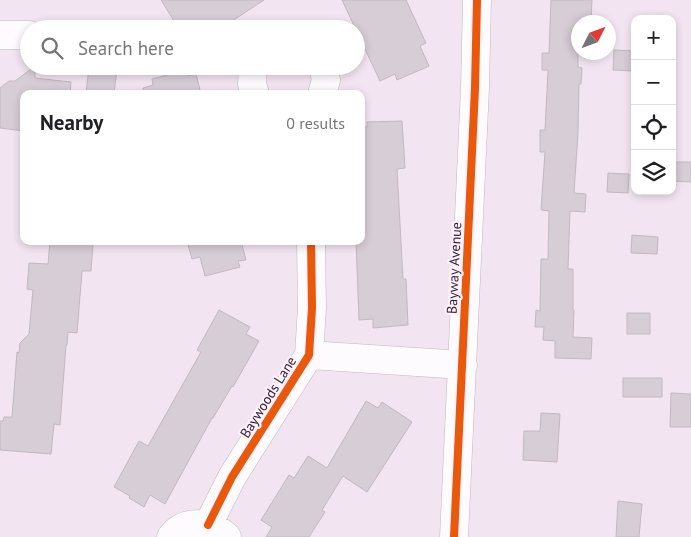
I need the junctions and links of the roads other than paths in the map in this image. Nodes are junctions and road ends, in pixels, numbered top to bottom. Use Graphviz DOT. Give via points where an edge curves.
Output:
graph roads {
  1 [pos="477,0"];
  2 [pos="0,35"];
  3 [pos="20,36"];
  4 [pos="253,75"];
  5 [pos="325,75"];
  6 [pos="254,90"];
  7 [pos="323,90"];
  8 [pos="311,245"];
  9 [pos="309,355"];
  10 [pos="462,365"];
  11 [pos="217,531"];
  12 [pos="171,537"];
  13 [pos="454,537"];
  1 -- 10 [label="street, Bayway Avenue"];
  2 -- 3 [label="street"];
  4 -- 6 [label="street"];
  5 -- 7 [label="street"];
  8 -- 9 [label="street, Baywoods Lane"];
  9 -- 10 [label="street, Baywoods Lane"];
  9 -- 11 [label="street, Baywoods Lane" via="232,477"];
  10 -- 13 [label="street, Bayway Avenue"];
  11 -- 12 [label="street, Baywoods Lane" via="189,525"];
}
